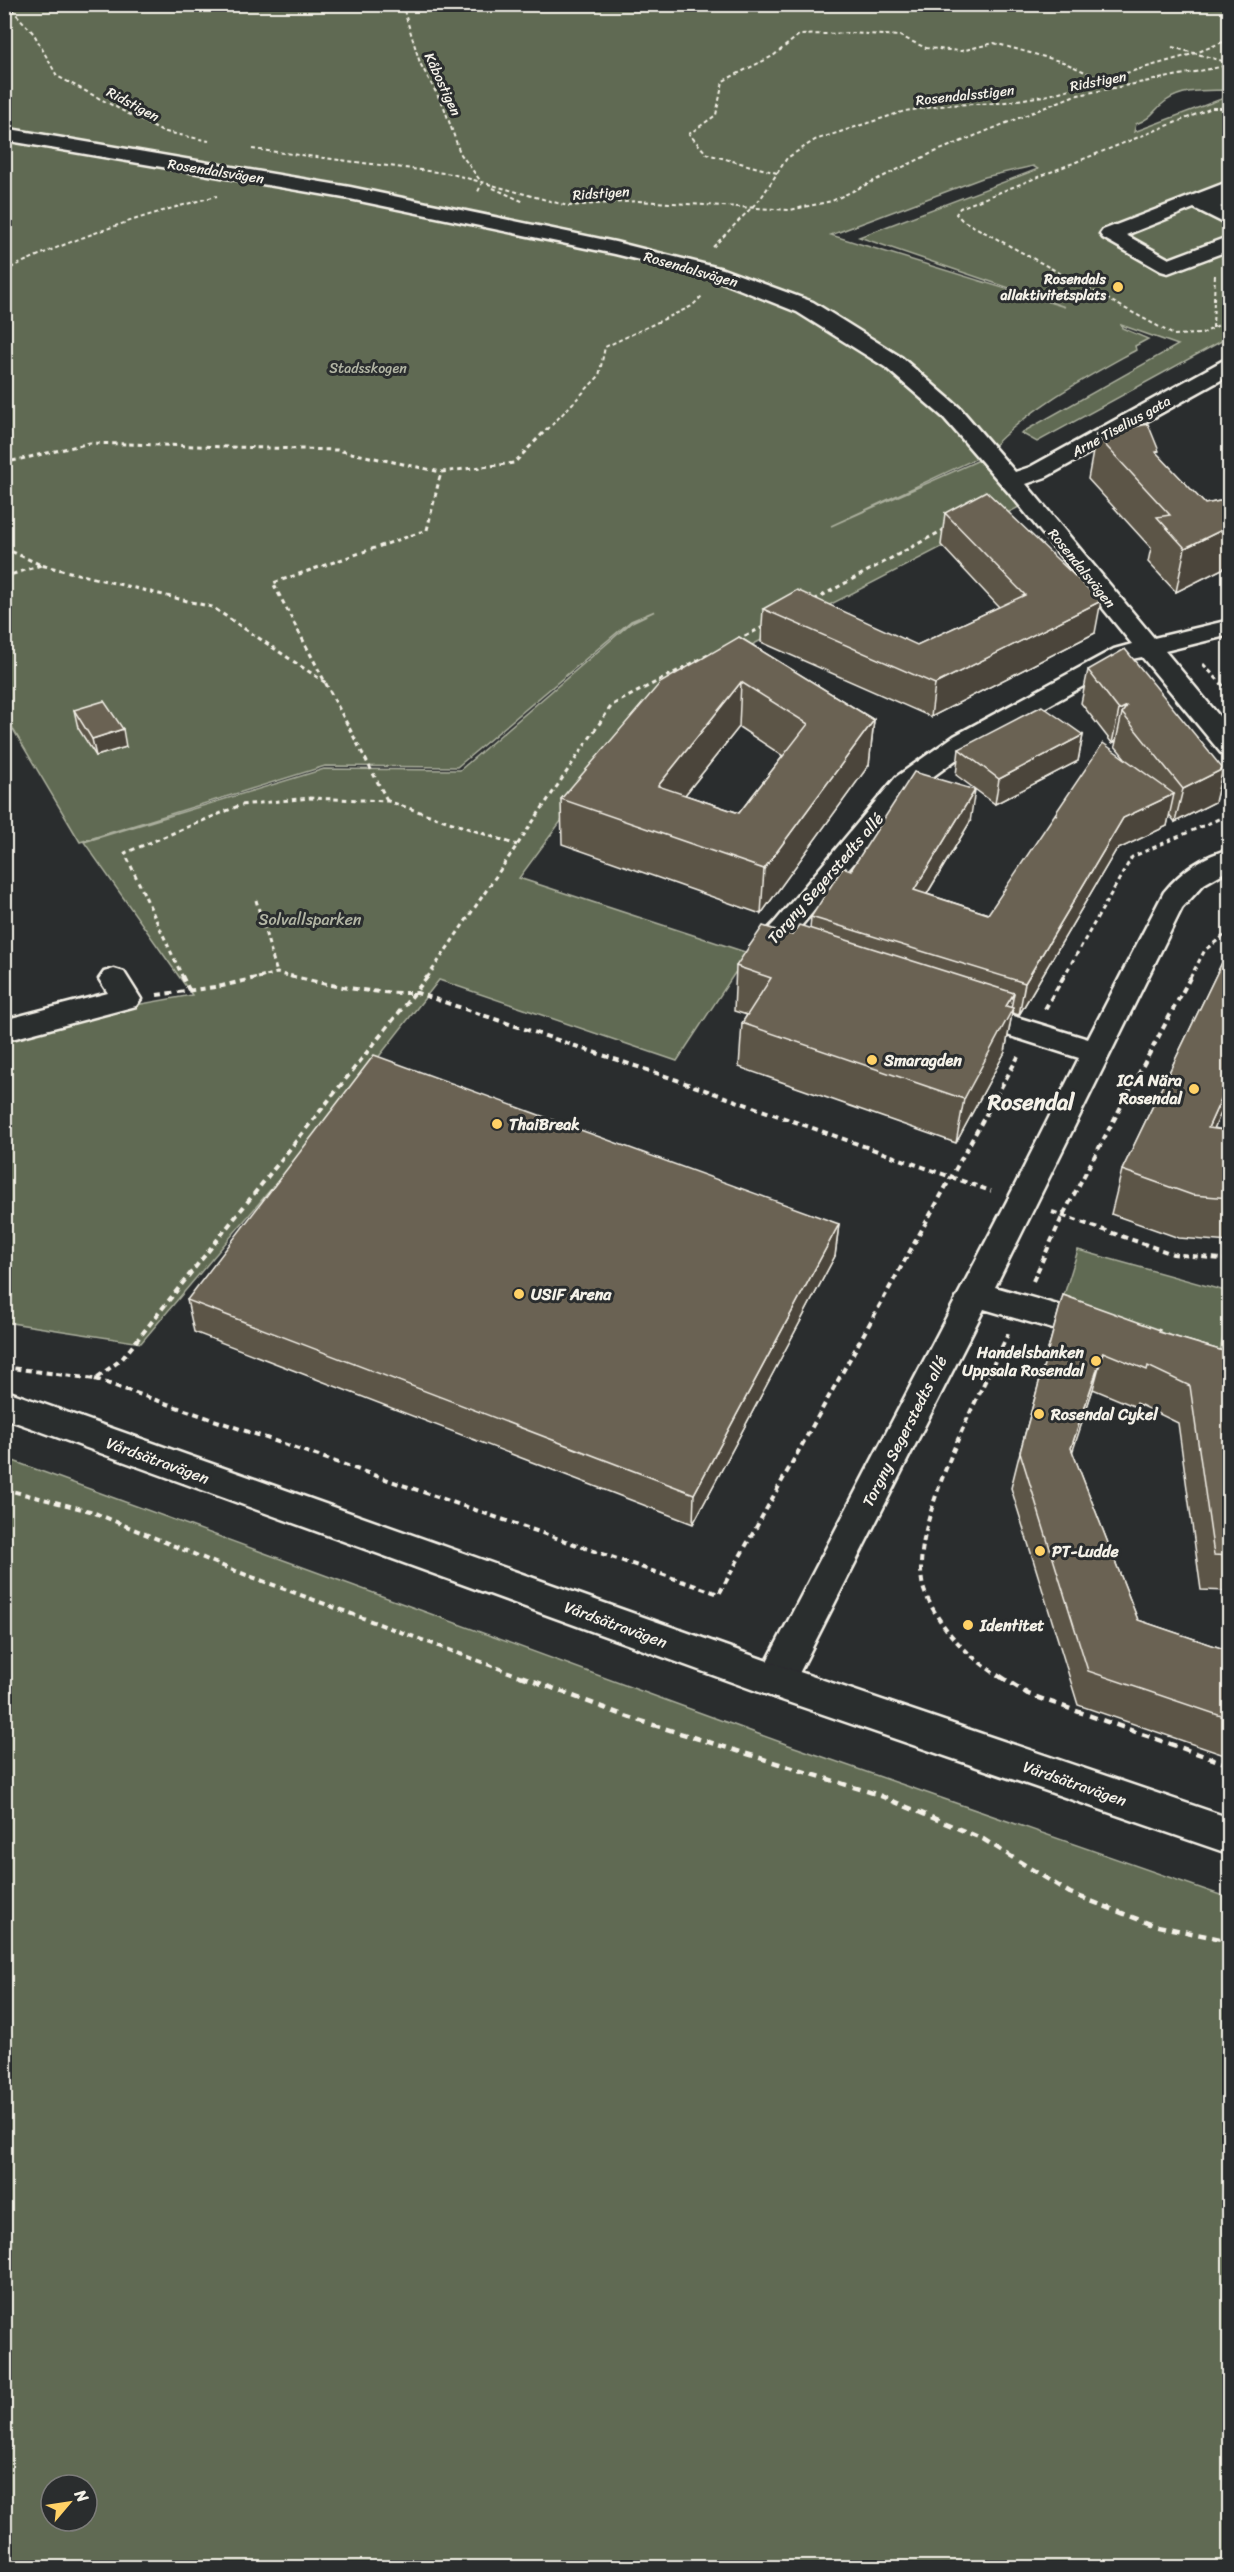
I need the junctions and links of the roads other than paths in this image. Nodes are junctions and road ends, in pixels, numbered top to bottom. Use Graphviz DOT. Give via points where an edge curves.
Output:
graph roads {
  1 [pos="4,134"];
  2 [pos="1230,187"];
  3 [pos="1230,196"];
  4 [pos="1230,220"];
  5 [pos="1223,245"];
  6 [pos="1228,369"];
  7 [pos="1010,481"];
  8 [pos="1230,627"];
  9 [pos="1147,648"];
  10 [pos="1230,747"];
  11 [pos="1230,858"];
  12 [pos="809,962"];
  13 [pos="120,989"];
  14 [pos="942,1004"];
  15 [pos="4,1031"];
  16 [pos="1095,1052"];
  17 [pos="975,1294"];
  18 [pos="1135,1340"];
  19 [pos="4,1404"];
  20 [pos="776,1681"];
  21 [pos="1230,1836"];
  1 -- 7 [label="street, Rosendalsvägen" via="350,193 615,248 707,260 805,307 893,363 952,413"];
  2 -- 5 [label="street" via="1110,234 1168,267"];
  3 -- 4 [label="street" via="1203,206"];
  6 -- 7 [label="street, Arne Tiselius gata" via="1038,472"];
  7 -- 9 [label="street, Rosendalsvägen"];
  8 -- 9 [label="street"];
  9 -- 10 [label="street, Rosendalsvägen"];
  9 -- 12 [label="street, Torgny Segerstedts allé" via="1123,654 963,742 906,783 765,948"];
  11 -- 16 [label="street, Torgny Segerstedts allé" via="1192,878 1175,895"];
  13 -- 15 [label="street"];
  14 -- 16 [label="street"];
  16 -- 17 [label="street, Torgny Segerstedts allé"];
  17 -- 18 [label="street"];
  17 -- 20 [label="street, Torgny Segerstedts allé"];
  19 -- 20 [label="street, Vårdsätravägen"];
  20 -- 21 [label="street, Vårdsätravägen"];
}
